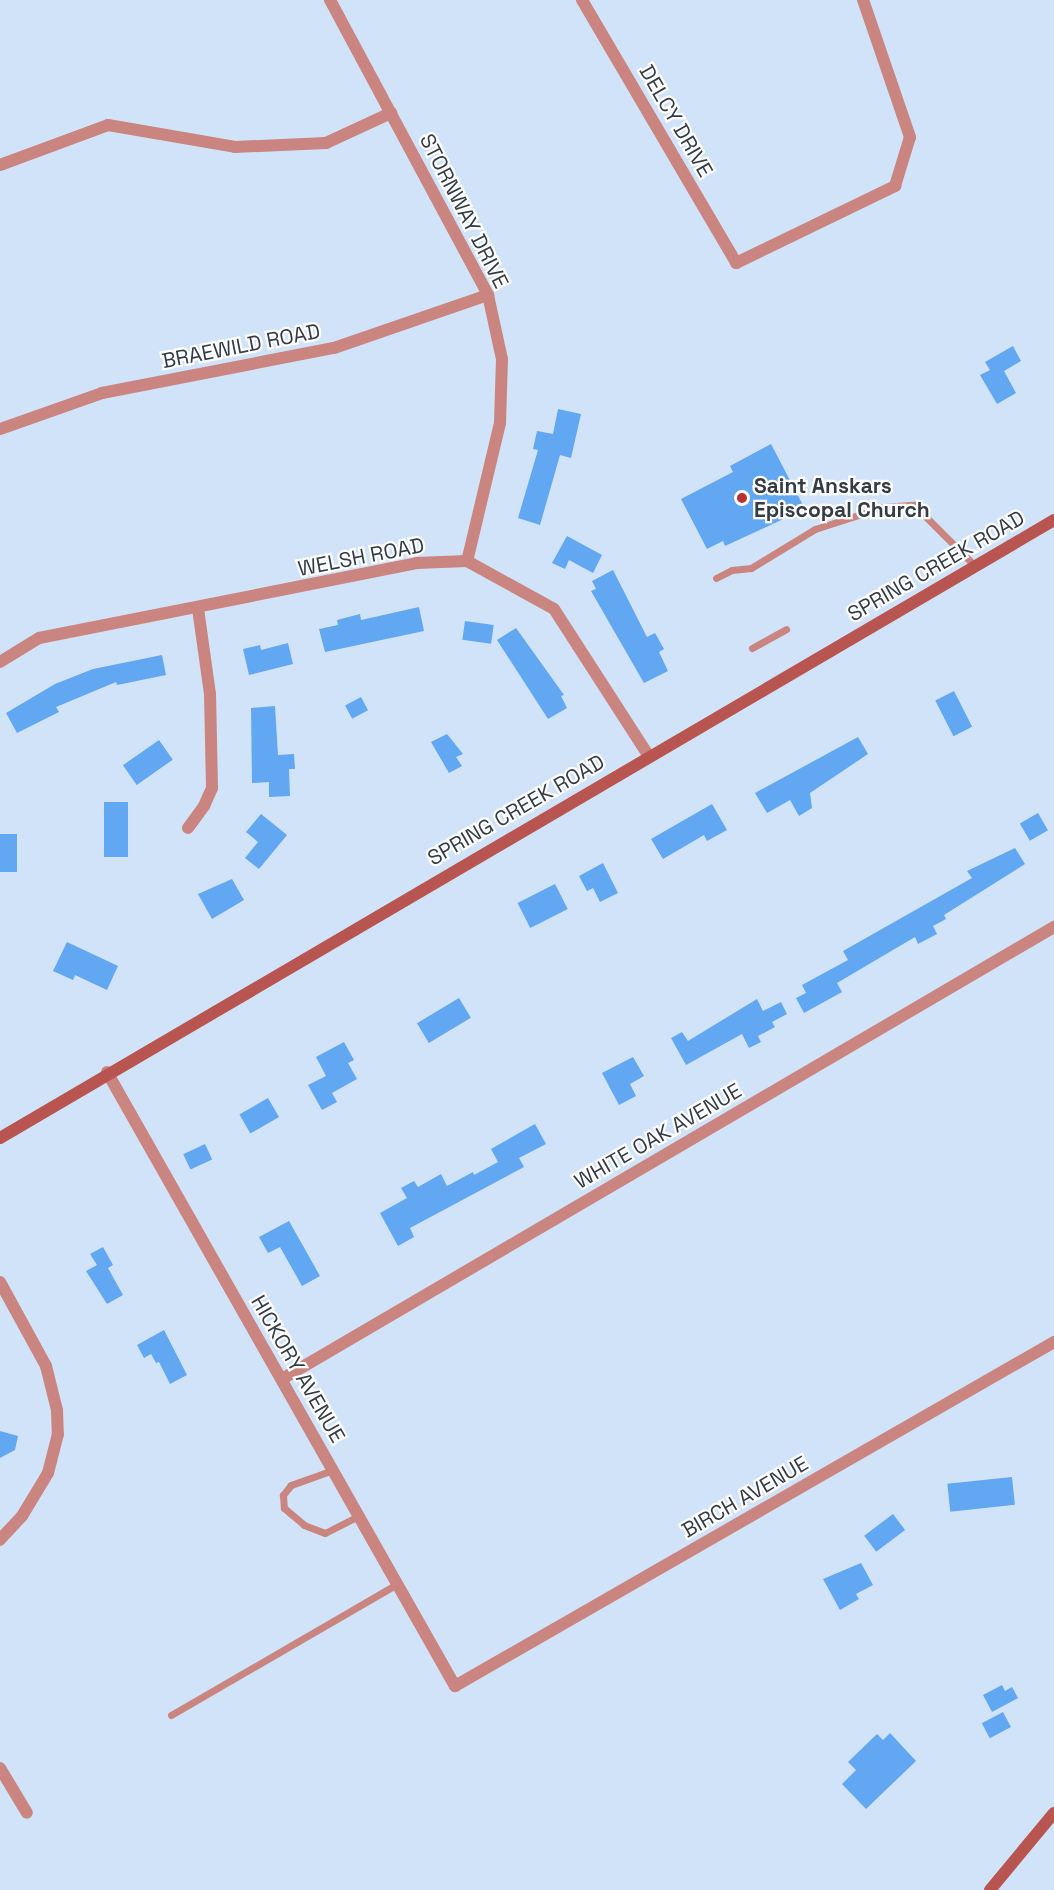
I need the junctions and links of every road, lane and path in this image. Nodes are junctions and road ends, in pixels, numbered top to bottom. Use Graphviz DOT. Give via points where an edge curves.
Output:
graph roads {
  1 [pos="330,0"];
  2 [pos="582,0"];
  3 [pos="863,0"];
  4 [pos="391,113"];
  5 [pos="0,165"];
  6 [pos="488,295"];
  7 [pos="0,429"];
  8 [pos="1054,520"];
  9 [pos="467,561"];
  10 [pos="975,566"];
  11 [pos="716,578"];
  12 [pos="198,609"];
  13 [pos="786,629"];
  14 [pos="752,648"];
  15 [pos="0,662"];
  16 [pos="648,755"];
  17 [pos="188,828"];
  18 [pos="1054,927"];
  19 [pos="107,1072"];
  20 [pos="0,1138"];
  21 [pos="0,1282"];
  22 [pos="1054,1342"];
  23 [pos="282,1379"];
  24 [pos="333,1470"];
  25 [pos="359,1516"];
  26 [pos="0,1540"];
  27 [pos="397,1584"];
  28 [pos="455,1686"];
  29 [pos="171,1715"];
  30 [pos="0,1768"];
  31 [pos="27,1813"];
  32 [pos="1054,1813"];
  33 [pos="990,1890"];
  1 -- 4 [label="street, STORNWAY DRIVE"];
  2 -- 3 [label="street, DELCY DRIVE" via="736,263 895,186 910,137"];
  4 -- 5 [label="street" via="326,143 246,147 108,125"];
  4 -- 6 [label="street, STORNWAY DRIVE"];
  6 -- 7 [label="street, BRAEWILD ROAD" via="334,348 102,393"];
  6 -- 9 [label="street, STORNWAY DRIVE" via="502,359 500,423"];
  8 -- 10 [label="main road, SPRING CREEK ROAD"];
  9 -- 12 [label="street, WELSH ROAD" via="417,563"];
  9 -- 16 [label="street" via="554,609"];
  10 -- 11 [label="lane" via="915,505 883,507 815,529 751,568 732,570"];
  10 -- 16 [label="main road, SPRING CREEK ROAD"];
  12 -- 15 [label="street, WELSH ROAD" via="39,638"];
  12 -- 17 [label="street" via="210,694 212,777 204,806"];
  13 -- 14 [label="lane"];
  16 -- 19 [label="main road, SPRING CREEK ROAD"];
  18 -- 23 [label="street, WHITE OAK AVENUE"];
  19 -- 20 [label="main road, SPRING CREEK ROAD"];
  19 -- 23 [label="street, HICKORY AVENUE"];
  21 -- 26 [label="street" via="46,1366 57,1410 58,1434 48,1473 22,1516"];
  22 -- 28 [label="street, BIRCH AVENUE"];
  23 -- 24 [label="street, HICKORY AVENUE"];
  24 -- 25 [label="street, HICKORY AVENUE"];
  24 -- 25 [label="lane" via="291,1485 283,1495 284,1508 304,1525 325,1533"];
  25 -- 27 [label="street, HICKORY AVENUE"];
  27 -- 28 [label="street, HICKORY AVENUE"];
  27 -- 29 [label="lane"];
  30 -- 31 [label="street"];
  32 -- 33 [label="main road"];
}
